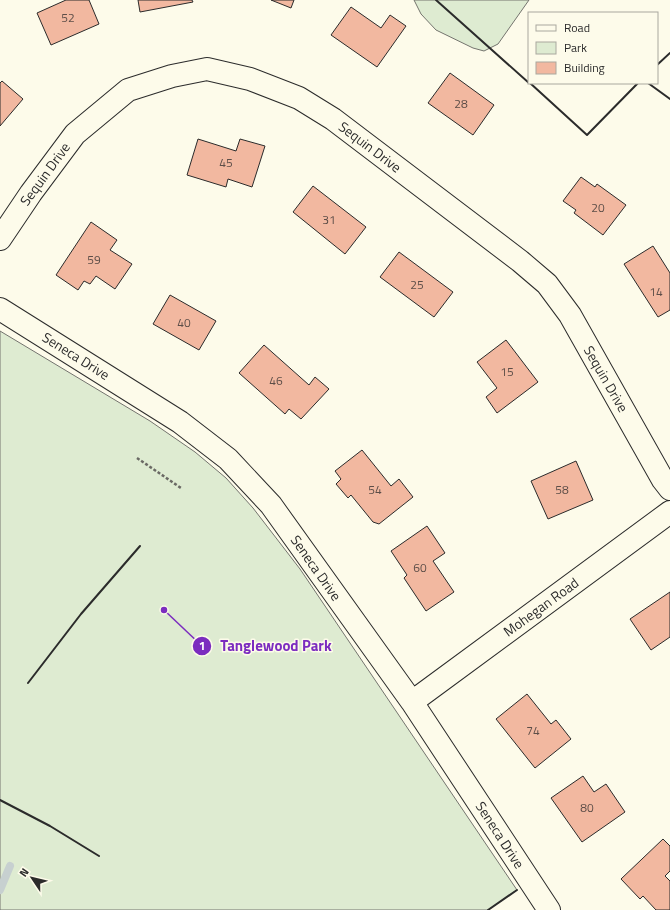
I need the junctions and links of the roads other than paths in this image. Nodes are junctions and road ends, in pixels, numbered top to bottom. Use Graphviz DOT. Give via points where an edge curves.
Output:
graph roads {
  1 [pos="0,239"];
  2 [pos="0,309"];
  3 [pos="670,489"];
  4 [pos="670,512"];
  5 [pos="412,702"];
  6 [pos="549,910"];
  1 -- 3 [label="street, Sequin Drive" via="75,134 128,90 172,76 207,69 250,79 299,98 333,119 547,284 570,315"];
  2 -- 5 [label="street, Seneca Drive" via="180,422 228,459 271,505"];
  4 -- 5 [label="street, Mohegan Road"];
  5 -- 6 [label="street, Seneca Drive"];
}
